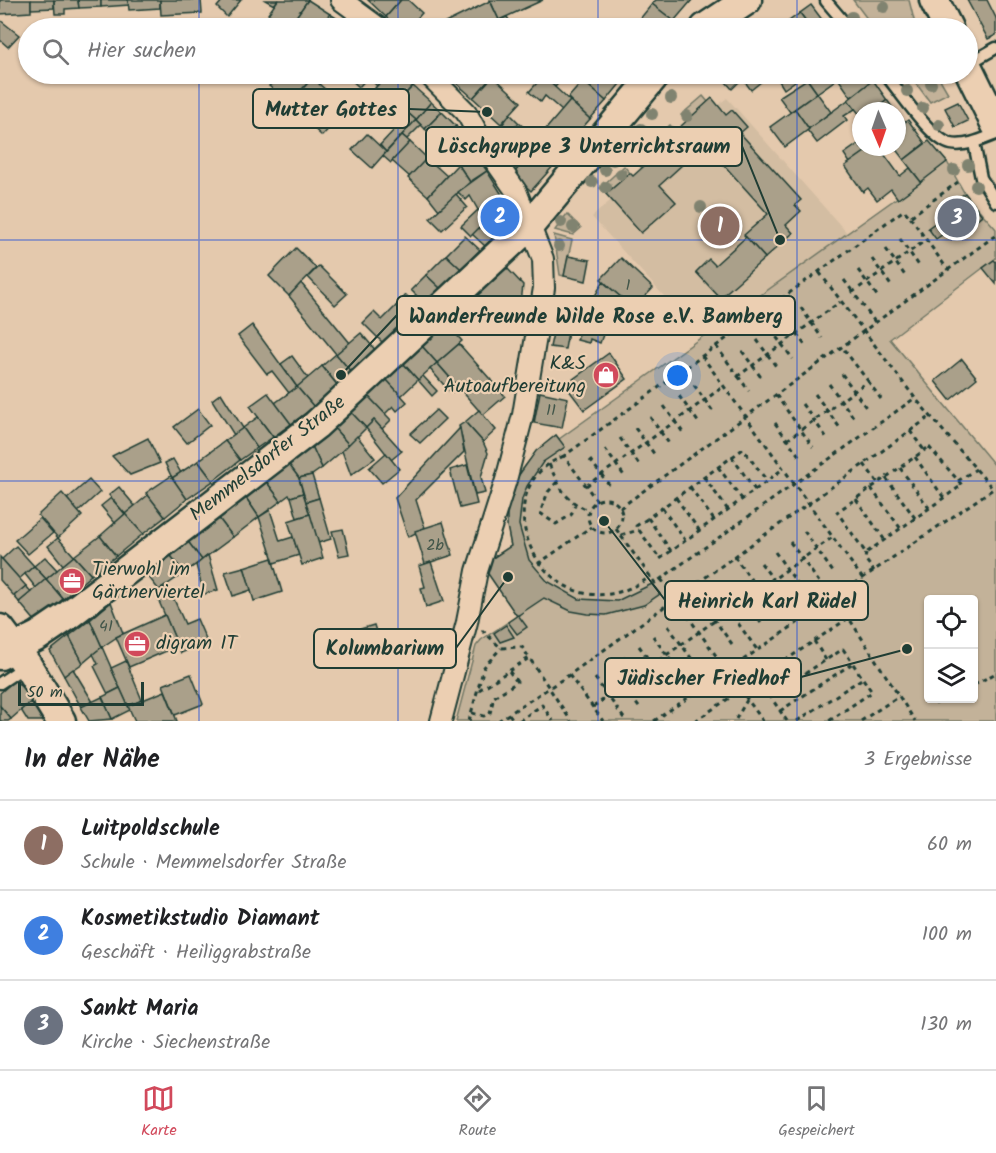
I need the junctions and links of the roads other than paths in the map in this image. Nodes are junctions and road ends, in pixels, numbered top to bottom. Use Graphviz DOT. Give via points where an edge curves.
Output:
graph roads {
  1 [pos="340,0"];
  2 [pos="747,0"];
  3 [pos="934,0"];
  4 [pos="826,1"];
  5 [pos="365,18"];
  6 [pos="720,18"];
  7 [pos="840,18"];
  8 [pos="943,18"];
  9 [pos="996,48"];
  10 [pos="978,58"];
  11 [pos="438,84"];
  12 [pos="648,84"];
  13 [pos="893,84"];
  14 [pos="976,84"];
  15 [pos="996,125"];
  16 [pos="996,134"];
  17 [pos="974,143"];
  18 [pos="996,202"];
  19 [pos="530,225"];
  20 [pos="10,649"];
  21 [pos="0,683"];
  22 [pos="61,721"];
  23 [pos="441,721"];
  1 -- 5 [label="street"];
  2 -- 6 [label="main road"];
  3 -- 8 [label="main road"];
  4 -- 7 [label="lane"];
  9 -- 10 [label="lane"];
  11 -- 19 [label="street" via="466,112 516,191"];
  12 -- 19 [label="main road, Memmelsdorfer Straße"];
  13 -- 17 [label="lane" via="936,136 951,144"];
  14 -- 15 [label="main road"];
  16 -- 17 [label="lane"];
  17 -- 18 [label="lane" via="981,178"];
  19 -- 20 [label="main road, Memmelsdorfer Straße" via="316,425 66,617"];
  19 -- 23 [label="street" via="544,268 532,366 516,446 477,571"];
  20 -- 21 [label="lane, Memmelsdorfer Straße"];
  20 -- 22 [label="main road"];
}
